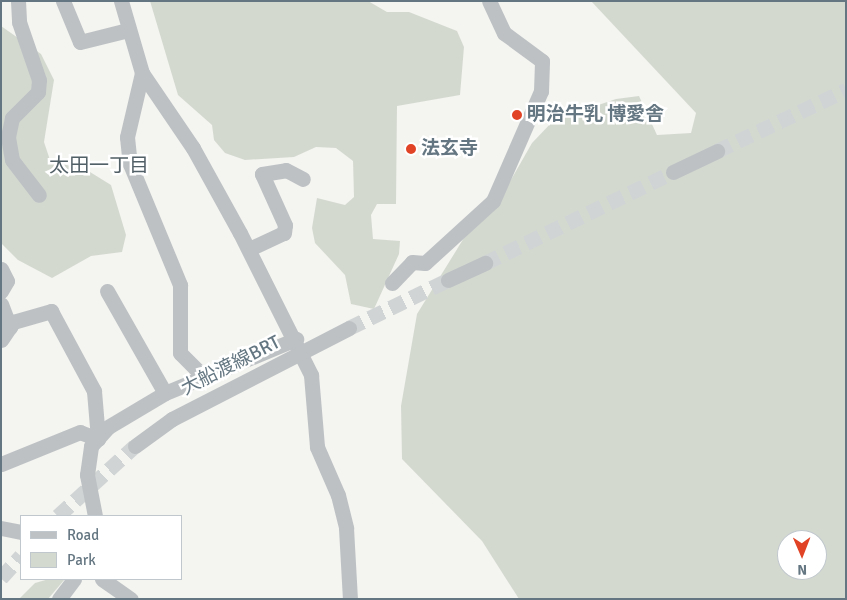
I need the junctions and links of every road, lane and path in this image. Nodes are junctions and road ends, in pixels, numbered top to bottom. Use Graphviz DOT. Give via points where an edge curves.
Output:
graph roads {
  1 [pos="18,1"];
  2 [pos="63,1"];
  3 [pos="121,1"];
  4 [pos="489,1"];
  5 [pos="128,30"];
  6 [pos="142,73"];
  7 [pos="717,151"];
  8 [pos="673,172"];
  9 [pos="303,179"];
  10 [pos="39,195"];
  11 [pos="249,250"];
  12 [pos="484,263"];
  13 [pos="1,269"];
  14 [pos="448,280"];
  15 [pos="392,283"];
  16 [pos="1,291"];
  17 [pos="108,291"];
  18 [pos="1,304"];
  19 [pos="10,327"];
  20 [pos="349,328"];
  21 [pos="1,340"];
  22 [pos="299,345"];
  23 [pos="203,376"];
  24 [pos="165,393"];
  25 [pos="98,438"];
  26 [pos="135,446"];
  27 [pos="1,464"];
  28 [pos="95,515"];
  29 [pos="1,528"];
  30 [pos="20,532"];
  31 [pos="73,580"];
  32 [pos="103,580"];
  33 [pos="59,599"];
  34 [pos="131,599"];
  35 [pos="350,599"];
  1 -- 10 [label="street" via="19,22 39,80 38,92 12,118 8,137 12,160"];
  2 -- 5 [label="street" via="80,42"];
  3 -- 5 [label="street"];
  4 -- 15 [label="street" via="504,33 542,61 541,91 493,202 425,263 412,262"];
  5 -- 6 [label="street"];
  6 -- 11 [label="street" via="193,148"];
  6 -- 23 [label="street" via="127,137 130,164 180,285 180,353"];
  7 -- 8 [label="street"];
  9 -- 11 [label="street" via="286,170 262,174 286,225 284,233"];
  11 -- 22 [label="street"];
  12 -- 14 [label="street"];
  13 -- 16 [label="street" via="7,281"];
  17 -- 24 [label="street"];
  18 -- 19 [label="street"];
  19 -- 21 [label="street"];
  19 -- 25 [label="street" via="38,312 52,311 94,391"];
  20 -- 22 [label="street, 大船渡線BRT"];
  22 -- 23 [label="street"];
  22 -- 26 [label="street, 大船渡線BRT" via="172,419"];
  22 -- 35 [label="street" via="313,384 317,447 338,495 346,528"];
  23 -- 24 [label="street"];
  24 -- 25 [label="street"];
  25 -- 27 [label="street" via="80,432"];
  25 -- 28 [label="street" via="91,446 88,475"];
  29 -- 30 [label="street"];
  31 -- 33 [label="street"];
  32 -- 34 [label="street"];
}
